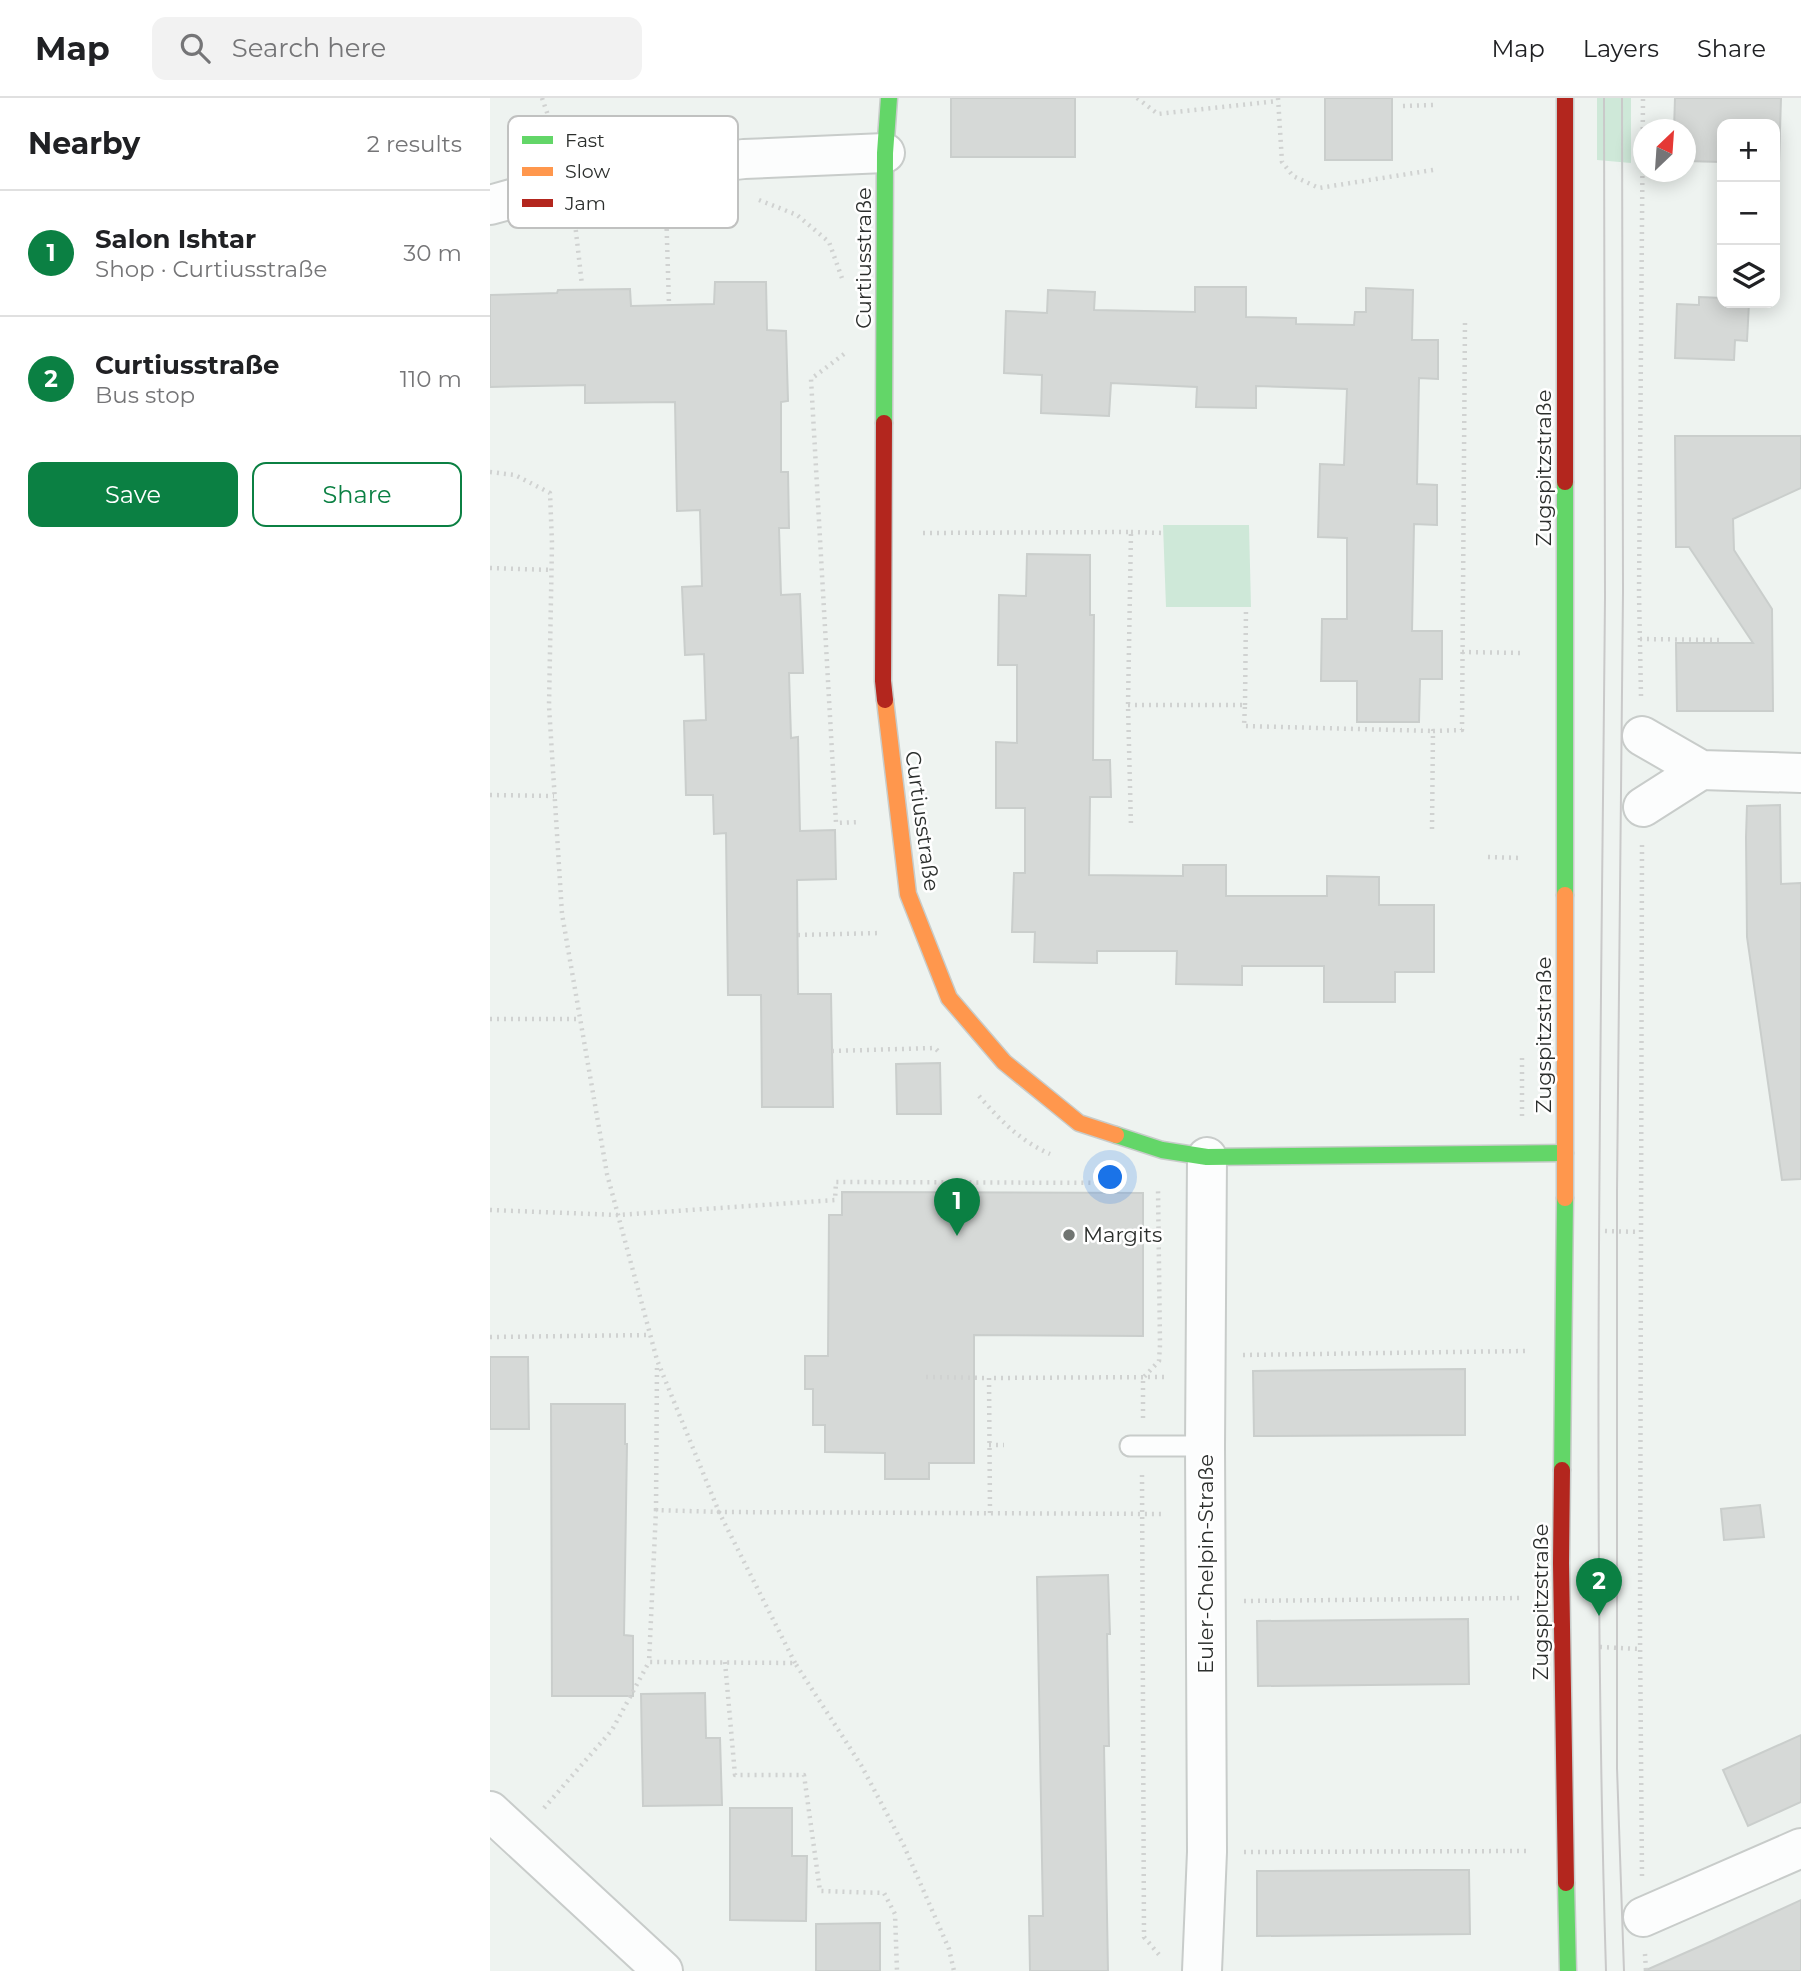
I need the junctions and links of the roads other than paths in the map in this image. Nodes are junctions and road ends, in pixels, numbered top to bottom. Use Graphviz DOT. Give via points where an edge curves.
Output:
graph roads {
  1 [pos="889,98"];
  2 [pos="1565,98"];
  3 [pos="886,153"];
  4 [pos="738,160"];
  5 [pos="508,200"];
  6 [pos="490,205"];
  7 [pos="1642,736"];
  8 [pos="1701,770"];
  9 [pos="1801,773"];
  10 [pos="1643,807"];
  11 [pos="1565,1153"];
  12 [pos="1208,1157"];
  13 [pos="1136,1446"];
  14 [pos="1205,1446"];
  15 [pos="490,1811"];
  16 [pos="1801,1848"];
  17 [pos="1643,1917"];
  18 [pos="1566,1970"];
  19 [pos="663,1971"];
  20 [pos="1202,1971"];
  1 -- 3 [label="street, Curtiusstraße"];
  2 -- 11 [label="street, Zugspitzstraße"];
  3 -- 4 [label="street"];
  3 -- 12 [label="street, Curtiusstraße" via="883,681 908,894 949,998 1004,1062 1079,1123 1162,1150"];
  5 -- 6 [label="street"];
  7 -- 8 [label="street"];
  8 -- 9 [label="street"];
  8 -- 10 [label="street"];
  11 -- 12 [label="street, Curtiusstraße"];
  11 -- 18 [label="street, Zugspitzstraße" via="1561,1563"];
  12 -- 14 [label="street, Euler-Chelpin-Straße"];
  13 -- 14 [label="lane"];
  14 -- 20 [label="street, Euler-Chelpin-Straße" via="1208,1852"];
  15 -- 19 [label="street"];
  16 -- 17 [label="street"];
}
